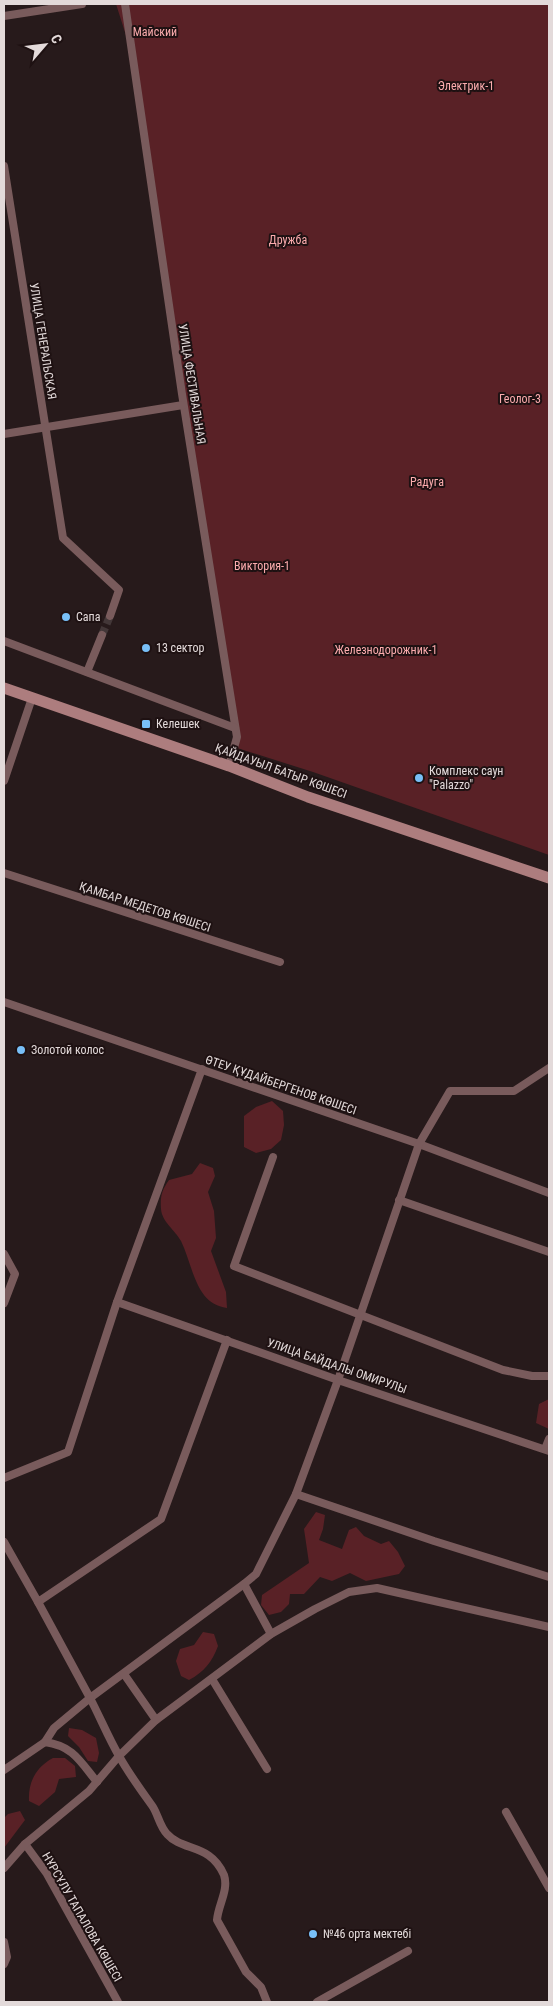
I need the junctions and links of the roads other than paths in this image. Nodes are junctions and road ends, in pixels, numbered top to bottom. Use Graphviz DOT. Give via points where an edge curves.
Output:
graph roads {
  1 [pos="82,4"];
  2 [pos="125,4"];
  3 [pos="4,16"];
  4 [pos="4,166"];
  5 [pos="184,405"];
  6 [pos="45,428"];
  7 [pos="4,434"];
  8 [pos="110,616"];
  9 [pos="102,636"];
  10 [pos="4,642"];
  11 [pos="87,672"];
  12 [pos="4,688"];
  13 [pos="32,698"];
  14 [pos="235,728"];
  15 [pos="229,766"];
  16 [pos="4,782"];
  17 [pos="4,873"];
  18 [pos="549,878"];
  19 [pos="280,962"];
  20 [pos="4,1002"];
  21 [pos="549,1068"];
  22 [pos="202,1070"];
  23 [pos="419,1144"];
  24 [pos="273,1157"];
  25 [pos="549,1192"];
  26 [pos="399,1200"];
  27 [pos="549,1252"];
  28 [pos="4,1254"];
  29 [pos="117,1302"];
  30 [pos="4,1303"];
  31 [pos="360,1313"];
  32 [pos="227,1340"];
  33 [pos="549,1376"];
  34 [pos="338,1380"];
  35 [pos="549,1439"];
  36 [pos="547,1450"];
  37 [pos="4,1478"];
  38 [pos="296,1494"];
  39 [pos="4,1542"];
  40 [pos="549,1577"];
  41 [pos="244,1584"];
  42 [pos="38,1602"];
  43 [pos="549,1627"];
  44 [pos="271,1634"];
  45 [pos="124,1674"];
  46 [pos="212,1679"];
  47 [pos="90,1698"];
  48 [pos="156,1720"];
  49 [pos="45,1742"];
  50 [pos="119,1756"];
  51 [pos="267,1769"];
  52 [pos="4,1770"];
  53 [pos="97,1782"];
  54 [pos="506,1812"];
  55 [pos="25,1844"];
  56 [pos="4,1868"];
  57 [pos="549,1888"];
  58 [pos="4,1942"];
  59 [pos="408,1951"];
  60 [pos="4,1964"];
  61 [pos="118,2002"];
  62 [pos="267,2002"];
  63 [pos="317,2002"];
  1 -- 3 [label="street"];
  2 -- 5 [label="street, УЛИЦА ФЕСТИВАЛЬНАЯ"];
  4 -- 6 [label="street, УЛИЦА ГЕНЕРАЛЬСКАЯ"];
  5 -- 6 [label="street"];
  5 -- 14 [label="street, УЛИЦА ФЕСТИВАЛЬНАЯ"];
  6 -- 7 [label="street"];
  6 -- 8 [label="street, УЛИЦА ГЕНЕРАЛЬСКАЯ" via="63,538 120,590"];
  9 -- 11 [label="street"];
  10 -- 11 [label="street"];
  11 -- 14 [label="street"];
  12 -- 13 [label="street, ҚАЙДАУЫЛ БАТЫР КӨШЕСІ"];
  13 -- 15 [label="street, ҚАЙДАУЫЛ БАТЫР КӨШЕСІ"];
  13 -- 16 [label="street"];
  14 -- 15 [label="street, УЛИЦА ФЕСТИВАЛЬНАЯ" via="237,737"];
  15 -- 18 [label="street, ҚАЙДАУЫЛ БАТЫР КӨШЕСІ"];
  17 -- 19 [label="street, ҚАМБАР МЕДЕТОВ КӨШЕСІ"];
  20 -- 22 [label="street, ӨТЕУ ҚҰДАЙБЕРГЕНОВ КӨШЕСІ"];
  21 -- 23 [label="street" via="514,1091 450,1091"];
  22 -- 23 [label="street, ӨТЕУ ҚҰДАЙБЕРГЕНОВ КӨШЕСІ"];
  22 -- 29 [label="street"];
  23 -- 25 [label="street, ӨТЕУ ҚҰДАЙБЕРГЕНОВ КӨШЕСІ"];
  23 -- 26 [label="street"];
  24 -- 31 [label="street" via="234,1266"];
  26 -- 27 [label="street"];
  26 -- 31 [label="street"];
  28 -- 30 [label="street" via="15,1274"];
  29 -- 32 [label="street, УЛИЦА БАЙДАЛЫ ОМИРУЛЫ"];
  29 -- 37 [label="street" via="68,1452"];
  31 -- 33 [label="street" via="503,1370"];
  31 -- 34 [label="street"];
  32 -- 34 [label="street, УЛИЦА БАЙДАЛЫ ОМИРУЛЫ"];
  32 -- 42 [label="street" via="160,1519"];
  34 -- 36 [label="street, УЛИЦА БАЙДАЛЫ ОМИРУЛЫ"];
  34 -- 38 [label="street"];
  35 -- 36 [label="street"];
  38 -- 40 [label="street"];
  38 -- 41 [label="street" via="256,1574"];
  39 -- 42 [label="street"];
  41 -- 44 [label="street"];
  41 -- 45 [label="street"];
  42 -- 47 [label="street"];
  43 -- 44 [label="street" via="377,1588 350,1592"];
  44 -- 46 [label="street"];
  45 -- 47 [label="street"];
  45 -- 48 [label="street"];
  46 -- 48 [label="street"];
  46 -- 51 [label="street"];
  47 -- 49 [label="street" via="54,1728"];
  47 -- 50 [label="street"];
  48 -- 50 [label="street"];
  49 -- 52 [label="street"];
  49 -- 53 [label="street" via="60,1744 72,1752"];
  50 -- 53 [label="street"];
  50 -- 62 [label="street" via="166,1834 210,1856 223,1873 226,1880 217,1920 246,1972 261,1987"];
  53 -- 55 [label="street"];
  54 -- 57 [label="street"];
  55 -- 56 [label="street"];
  55 -- 61 [label="street, НҰРСҰЛУ ТАПАЛОВА КӨШЕСІ" via="47,1874"];
  58 -- 60 [label="street" via="7,1957"];
  59 -- 63 [label="street"];
}
